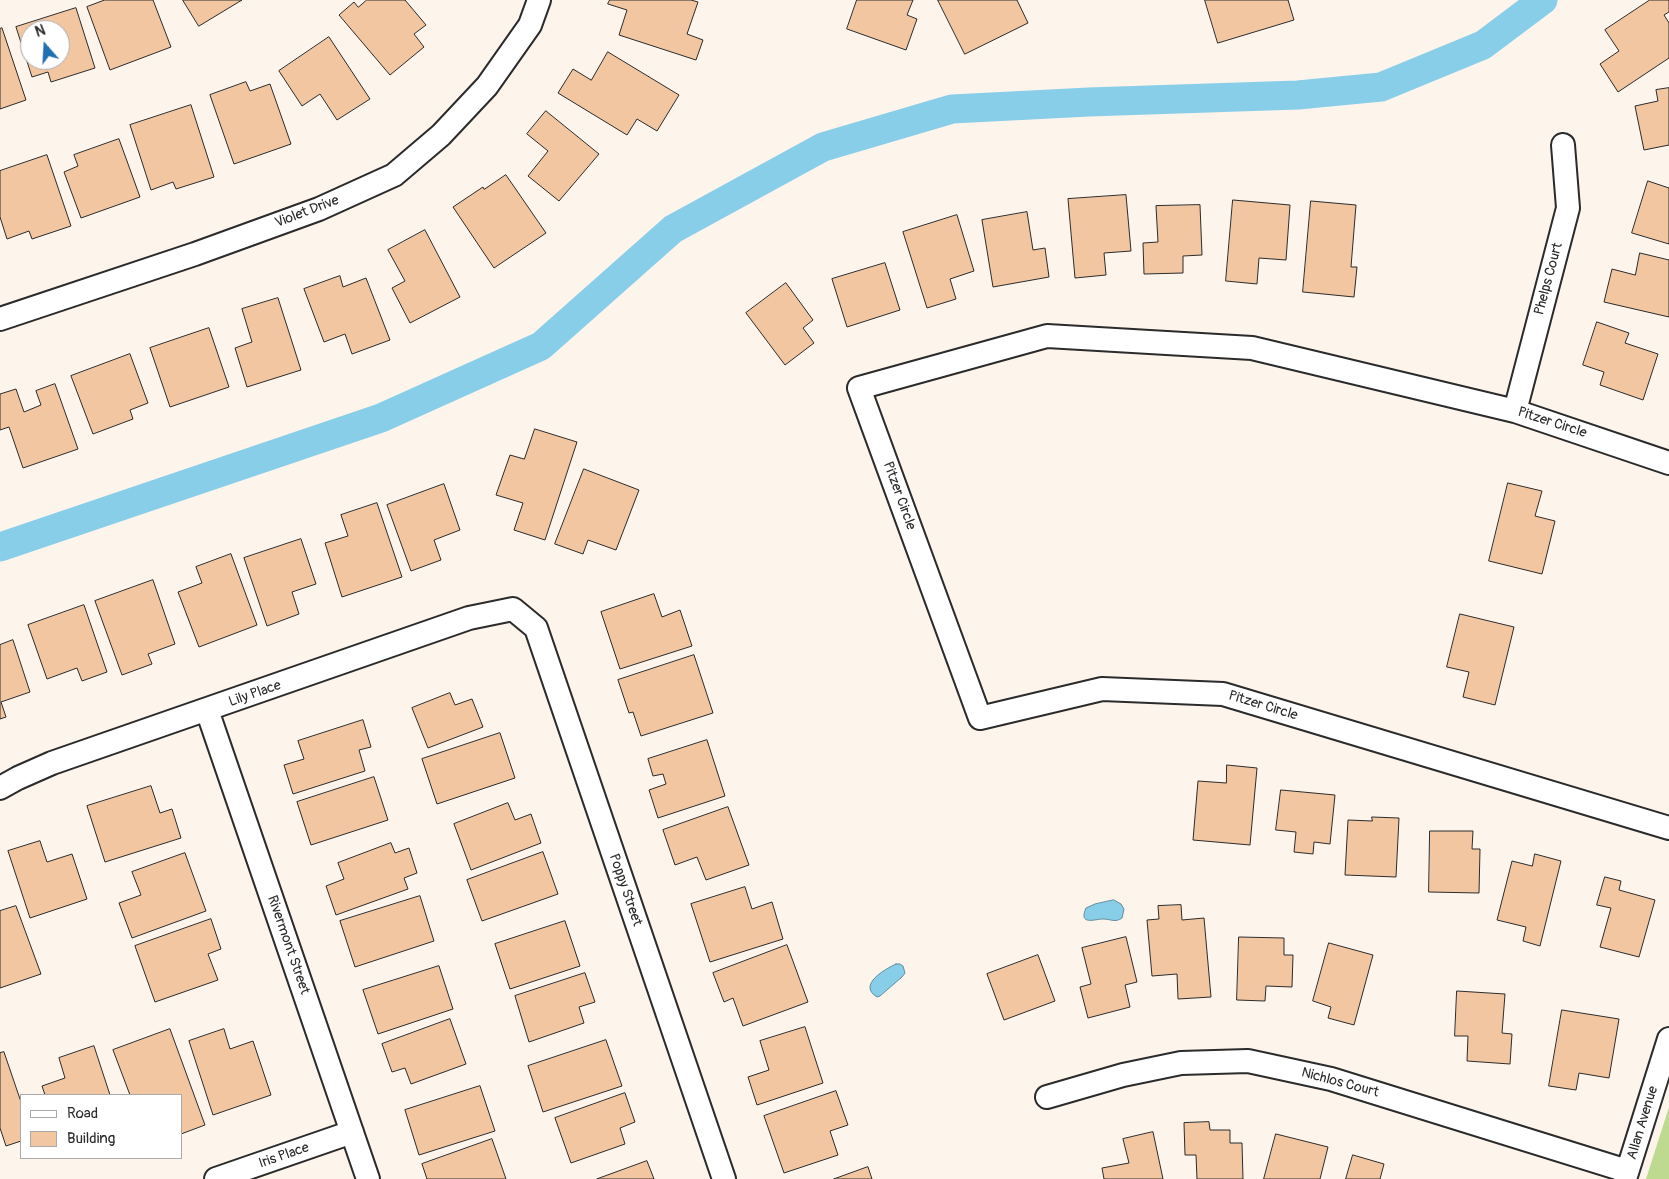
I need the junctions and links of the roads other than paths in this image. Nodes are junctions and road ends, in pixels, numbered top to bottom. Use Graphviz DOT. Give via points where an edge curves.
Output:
graph roads {
  1 [pos="539,0"];
  2 [pos="1563,145"];
  3 [pos="0,319"];
  4 [pos="1515,411"];
  5 [pos="1669,462"];
  6 [pos="513,609"];
  7 [pos="207,710"];
  8 [pos="0,788"];
  9 [pos="1669,828"];
  10 [pos="1669,1039"];
  11 [pos="1047,1097"];
  12 [pos="352,1132"];
  13 [pos="1626,1175"];
  14 [pos="216,1179"];
  15 [pos="368,1179"];
  16 [pos="724,1179"];
  1 -- 3 [label="street, Violet Drive" via="530,25 487,86 441,135 394,176 319,209"];
  2 -- 4 [label="street, Phelps Court" via="1568,208"];
  4 -- 5 [label="street, Pitzer Circle"];
  4 -- 9 [label="street, Pitzer Circle" via="1252,348 1047,336 859,388 980,718 1102,689 1223,694"];
  6 -- 7 [label="street, Lily Place" via="470,618"];
  6 -- 16 [label="street, Poppy Street" via="536,628"];
  7 -- 8 [label="street, Lily Place" via="52,763"];
  7 -- 12 [label="street, Rivermont Street"];
  10 -- 13 [label="street, Allan Avenue"];
  11 -- 13 [label="street, Nichlos Court" via="1123,1075 1181,1063 1248,1061 1331,1079"];
  12 -- 14 [label="street, Iris Place"];
  12 -- 15 [label="street, Rivermont Street"];
}
